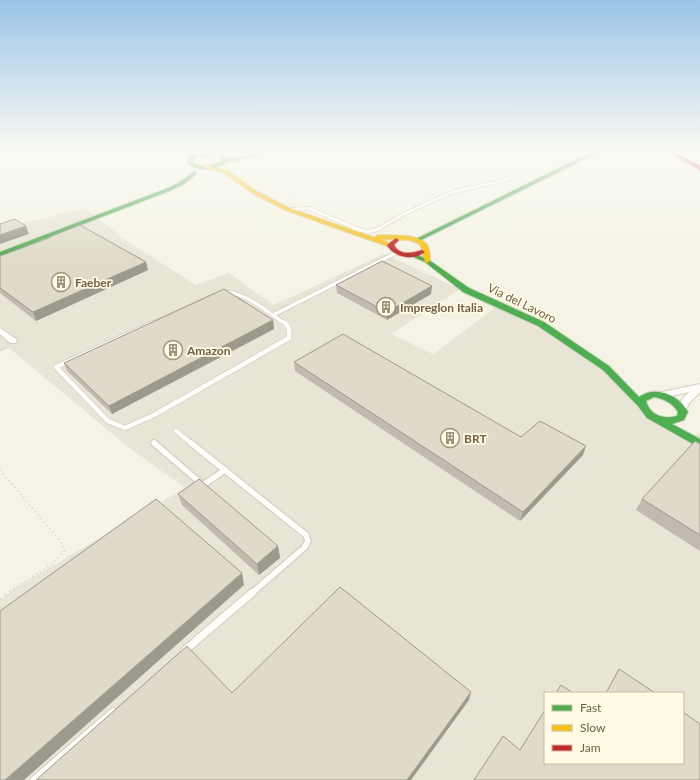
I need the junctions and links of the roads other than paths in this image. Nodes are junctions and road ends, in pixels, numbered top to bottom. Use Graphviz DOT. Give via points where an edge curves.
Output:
graph roads {
  1 [pos="171,188"];
  2 [pos="250,188"];
  3 [pos="468,188"];
  4 [pos="522,188"];
  5 [pos="289,210"];
  6 [pos="368,235"];
  7 [pos="402,239"];
  8 [pos="417,240"];
  9 [pos="393,249"];
  10 [pos="424,250"];
  11 [pos="0,254"];
  12 [pos="413,255"];
  13 [pos="427,260"];
  14 [pos="273,315"];
  15 [pos="0,330"];
  16 [pos="13,341"];
  17 [pos="606,368"];
  18 [pos="700,387"];
  19 [pos="658,395"];
  20 [pos="641,404"];
  21 [pos="681,413"];
  22 [pos="657,419"];
  23 [pos="176,431"];
  24 [pos="154,443"];
  25 [pos="700,443"];
  26 [pos="225,470"];
  27 [pos="178,656"];
  28 [pos="118,708"];
  29 [pos="34,780"];
  1 -- 11 [label="main road" via="45,239"];
  2 -- 5 [label="main road, Via del Lavoro"];
  3 -- 6 [label="lane" via="452,192 404,214"];
  4 -- 8 [label="main road"];
  5 -- 6 [label="main road, Via del Lavoro" via="334,227"];
  5 -- 6 [label="lane" via="310,208"];
  6 -- 7 [label="main road, Via del Lavoro"];
  6 -- 9 [label="main road, Via del Lavoro"];
  7 -- 8 [label="main road, Via del Lavoro"];
  7 -- 9 [label="main road" via="396,240"];
  8 -- 10 [label="main road" via="424,245"];
  9 -- 12 [label="main road, Via del Lavoro"];
  9 -- 14 [label="lane"];
  10 -- 12 [label="main road"];
  10 -- 13 [label="main road"];
  12 -- 13 [label="main road, Via del Lavoro"];
  13 -- 17 [label="main road, Via del Lavoro" via="466,290 541,324"];
  14 -- 14 [label="lane" via="287,325 289,338 126,428 108,421 56,367 223,292 243,296"];
  15 -- 16 [label="street"];
  17 -- 19 [label="main road, Via del Lavoro" via="638,387"];
  17 -- 20 [label="main road, Via del Lavoro"];
  18 -- 19 [label="street"];
  18 -- 21 [label="street" via="686,400"];
  19 -- 20 [label="main road" via="644,397"];
  19 -- 21 [label="main road, Via del Lavoro" via="674,400"];
  20 -- 22 [label="main road, Via del Lavoro" via="646,412"];
  21 -- 22 [label="main road" via="673,421"];
  21 -- 25 [label="main road, Via del Lavoro" via="684,425"];
  22 -- 25 [label="main road, Via del Lavoro"];
  23 -- 26 [label="lane"];
  24 -- 26 [label="lane" via="203,485"];
  26 -- 27 [label="lane" via="306,535 308,541 299,553"];
  28 -- 29 [label="lane"];
}
